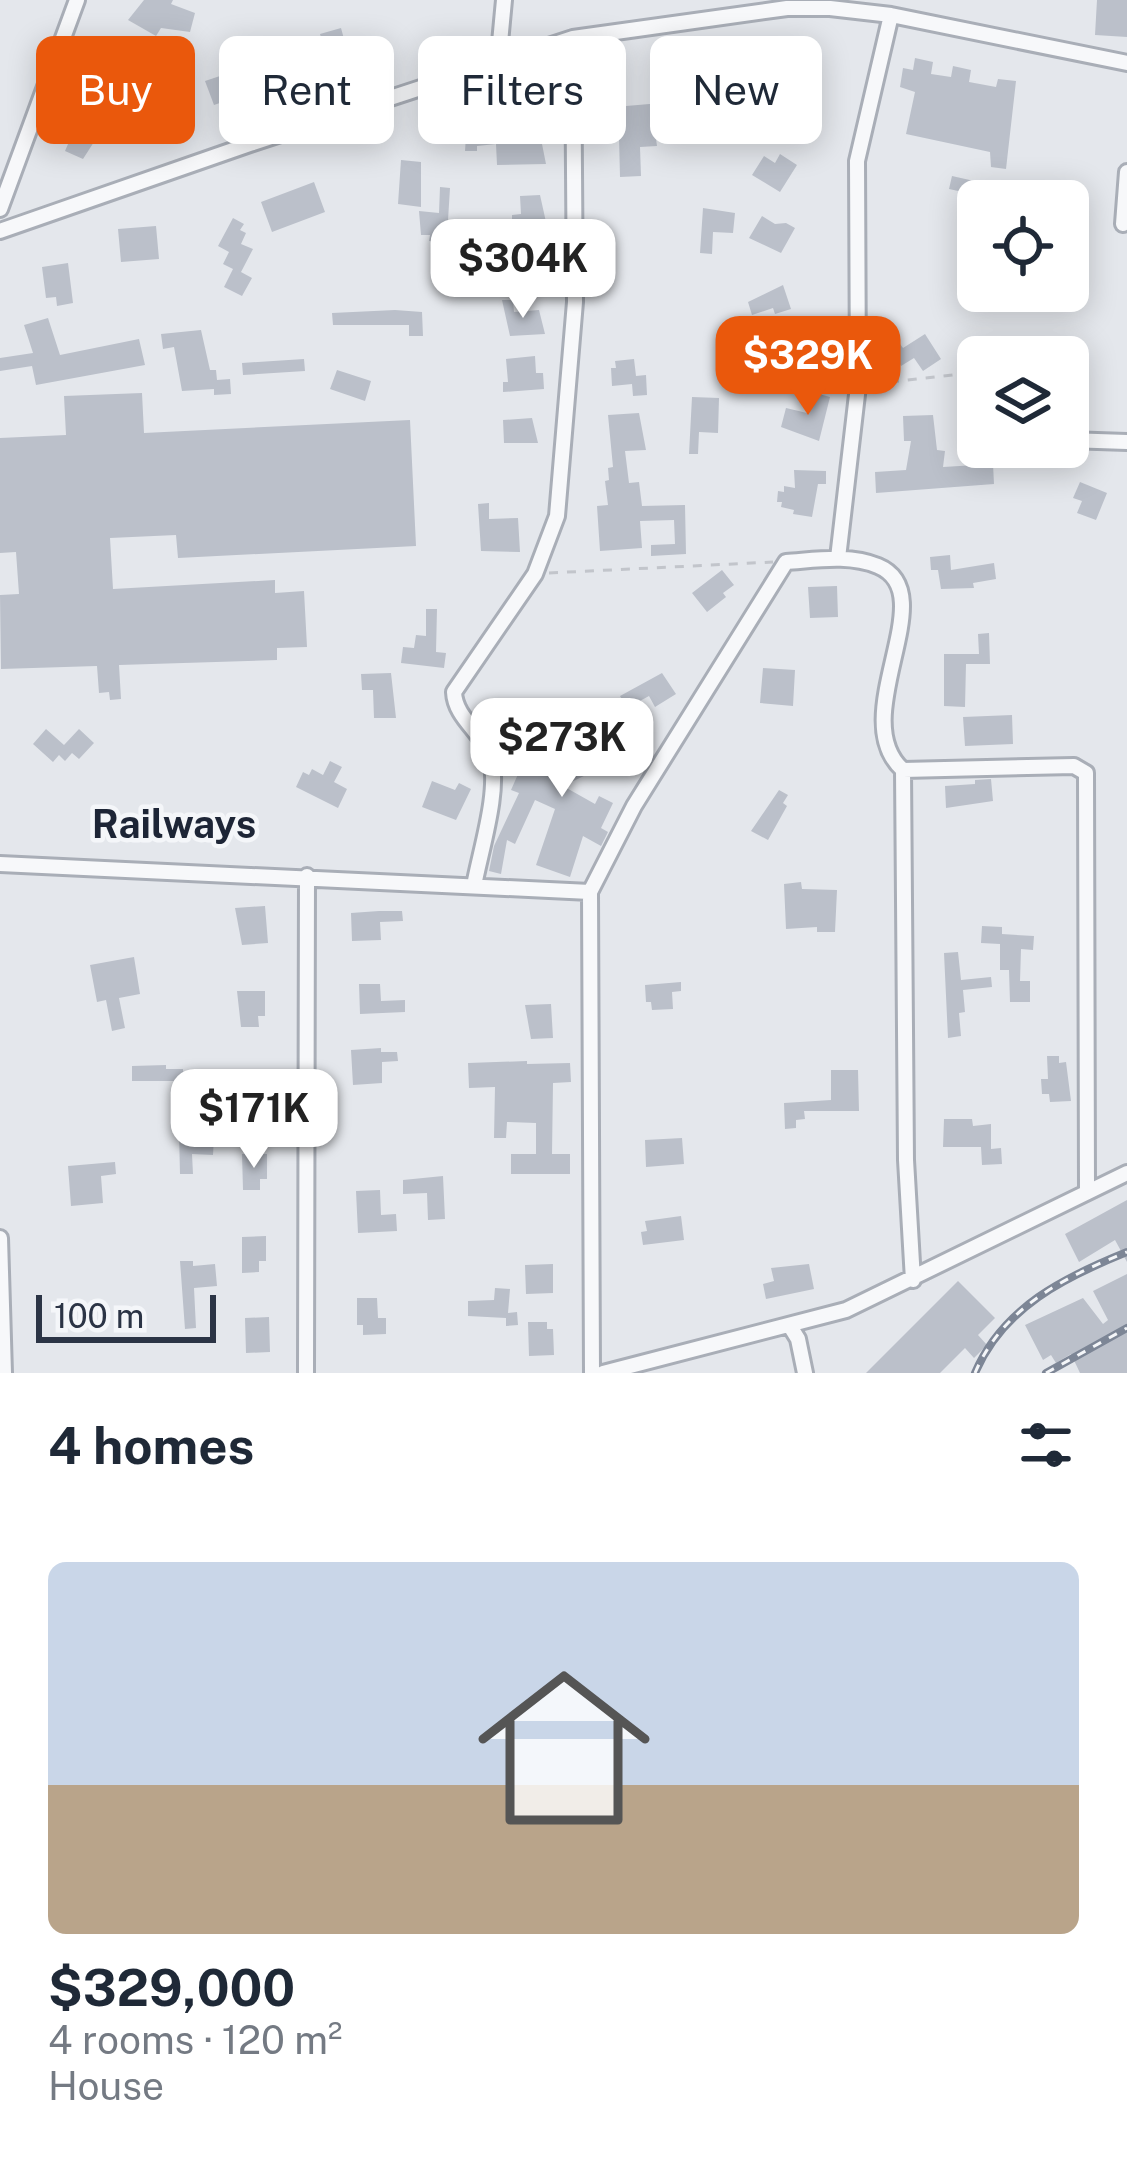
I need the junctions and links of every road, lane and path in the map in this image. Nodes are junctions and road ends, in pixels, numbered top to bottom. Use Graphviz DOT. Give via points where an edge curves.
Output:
graph roads {
  1 [pos="77,0"];
  2 [pos="504,0"];
  3 [pos="891,15"];
  4 [pos="501,36"];
  5 [pos="587,36"];
  6 [pos="1127,63"];
  7 [pos="418,91"];
  8 [pos="574,144"];
  9 [pos="1127,172"];
  10 [pos="0,209"];
  11 [pos="1123,224"];
  12 [pos="0,231"];
  13 [pos="957,374"];
  14 [pos="858,386"];
  15 [pos="1089,441"];
  16 [pos="1127,442"];
  17 [pos="838,559"];
  18 [pos="786,562"];
  19 [pos="535,574"];
  20 [pos="903,770"];
  21 [pos="0,864"];
  22 [pos="307,876"];
  23 [pos="474,886"];
  24 [pos="590,892"];
  25 [pos="1127,1172"];
  26 [pos="1087,1192"];
  27 [pos="0,1238"];
  28 [pos="913,1280"];
  29 [pos="790,1326"];
  30 [pos="4,1373"];
  31 [pos="306,1373"];
  32 [pos="592,1373"];
  33 [pos="603,1373"];
  34 [pos="805,1373"];
  1 -- 10 [label="street"];
  2 -- 4 [label="street"];
  3 -- 5 [label="street" via="788,8"];
  3 -- 6 [label="street"];
  3 -- 14 [label="street" via="857,160"];
  7 -- 12 [label="street"];
  8 -- 19 [label="street" via="575,302 556,516"];
  9 -- 11 [label="street"];
  13 -- 14 [label="path"];
  14 -- 17 [label="street"];
  15 -- 16 [label="street"];
  17 -- 18 [label="street"];
  17 -- 20 [label="street" via="880,567 901,593 884,745"];
  18 -- 19 [label="path"];
  18 -- 24 [label="street" via="658,765"];
  19 -- 23 [label="street" via="454,692 492,761"];
  20 -- 26 [label="street" via="1074,766 1087,773"];
  20 -- 28 [label="street"];
  21 -- 22 [label="street"];
  22 -- 23 [label="street"];
  22 -- 31 [label="street"];
  23 -- 24 [label="street"];
  24 -- 32 [label="street"];
  25 -- 26 [label="street"];
  26 -- 28 [label="street"];
  27 -- 30 [label="street"];
  28 -- 29 [label="street"];
  29 -- 33 [label="street"];
  29 -- 34 [label="street"];
}
